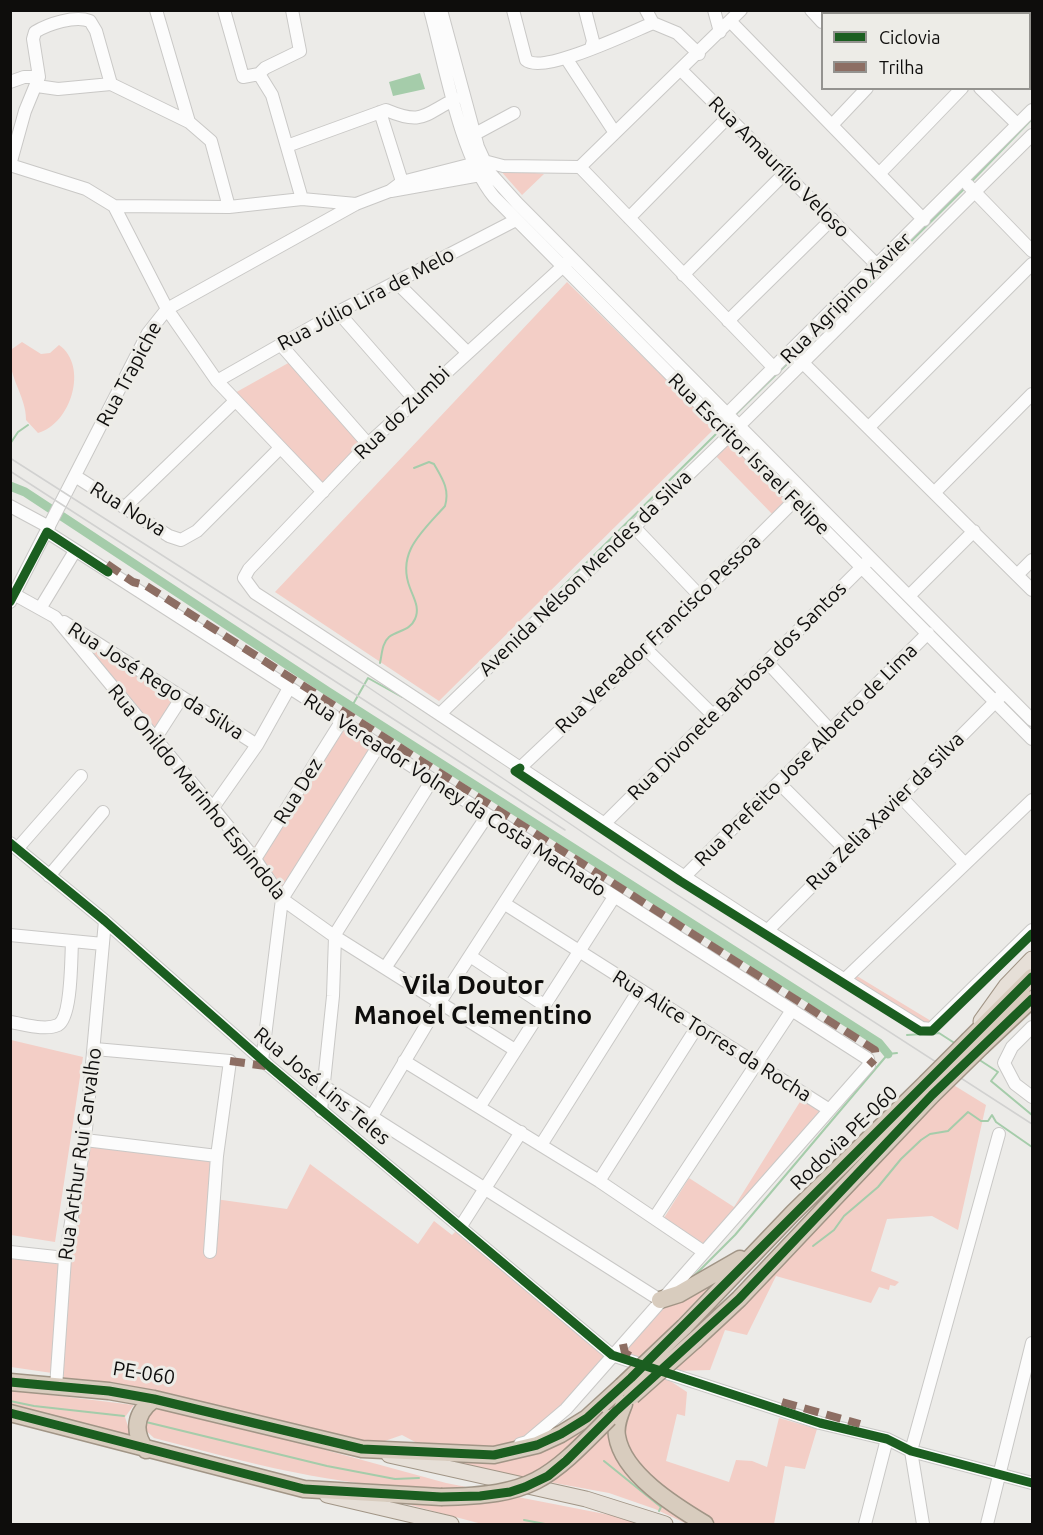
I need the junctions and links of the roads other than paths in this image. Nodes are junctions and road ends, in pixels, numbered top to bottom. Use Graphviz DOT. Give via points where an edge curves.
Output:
graph roads {
  1 [pos="156,10"];
  2 [pos="224,10"];
  3 [pos="292,10"];
  4 [pos="513,10"];
  5 [pos="585,10"];
  6 [pos="646,10"];
  7 [pos="714,10"];
  8 [pos="741,10"];
  9 [pos="437,14"];
  10 [pos="57,17"];
  11 [pos="730,21"];
  12 [pos="653,23"];
  13 [pos="720,32"];
  14 [pos="591,48"];
  15 [pos="699,54"];
  16 [pos="566,58"];
  17 [pos="681,70"];
  18 [pos="259,74"];
  19 [pos="38,81"];
  20 [pos="10,82"];
  21 [pos="111,84"];
  22 [pos="865,90"];
  23 [pos="960,90"];
  24 [pos="982,90"];
  25 [pos="454,99"];
  26 [pos="1032,110"];
  27 [pos="380,112"];
  28 [pos="514,113"];
  29 [pos="729,116"];
  30 [pos="189,122"];
  31 [pos="1017,124"];
  32 [pos="832,125"];
  33 [pos="615,133"];
  34 [pos="475,134"];
  35 [pos="1032,135"];
  36 [pos="287,147"];
  37 [pos="10,165"];
  38 [pos="580,167"];
  39 [pos="482,168"];
  40 [pos="786,172"];
  41 [pos="879,174"];
  42 [pos="404,186"];
  43 [pos="968,186"];
  44 [pos="302,199"];
  45 [pos="356,204"];
  46 [pos="114,206"];
  47 [pos="229,207"];
  48 [pos="629,218"];
  49 [pos="832,219"];
  50 [pos="516,220"];
  51 [pos="924,220"];
  52 [pos="1032,251"];
  53 [pos="572,258"];
  54 [pos="1032,264"];
  55 [pos="877,265"];
  56 [pos="562,268"];
  57 [pos="684,275"];
  58 [pos="396,282"];
  59 [pos="167,309"];
  60 [pos="338,312"];
  61 [pos="729,321"];
  62 [pos="281,345"];
  63 [pos="467,352"];
  64 [pos="797,357"];
  65 [pos="775,369"];
  66 [pos="217,381"];
  67 [pos="1032,394"];
  68 [pos="415,399"];
  69 [pos="235,401"];
  70 [pos="724,418"];
  71 [pos="740,425"];
  72 [pos="869,427"];
  73 [pos="730,434"];
  74 [pos="368,444"];
  75 [pos="279,449"];
  76 [pos="75,476"];
  77 [pos="322,492"];
  78 [pos="935,492"];
  79 [pos="795,500"];
  80 [pos="10,506"];
  81 [pos="126,506"];
  82 [pos="52,522"];
  83 [pos="634,527"];
  84 [pos="974,531"];
  85 [pos="75,551"];
  86 [pos="871,558"];
  87 [pos="1032,560"];
  88 [pos="862,567"];
  89 [pos="1017,575"];
  90 [pos="1032,590"];
  91 [pos="699,595"];
  92 [pos="909,596"];
  93 [pos="12,597"];
  94 [pos="41,608"];
  95 [pos="55,617"];
  96 [pos="928,633"];
  97 [pos="646,649"];
  98 [pos="768,663"];
  99 [pos="289,688"];
  100 [pos="1000,696"];
  101 [pos="182,697"];
  102 [pos="438,711"];
  103 [pos="713,715"];
  104 [pos="1032,720"];
  105 [pos="341,722"];
  106 [pos="832,732"];
  107 [pos="155,739"];
  108 [pos="1032,739"];
  109 [pos="257,745"];
  110 [pos="379,745"];
  111 [pos="520,768"];
  112 [pos="81,776"];
  113 [pos="432,780"];
  114 [pos="779,783"];
  115 [pos="900,796"];
  116 [pos="1032,800"];
  117 [pos="212,809"];
  118 [pos="103,812"];
  119 [pos="487,816"];
  120 [pos="603,825"];
  121 [pos="14,846"];
  122 [pos="539,849"];
  123 [pos="846,850"];
  124 [pos="255,860"];
  125 [pos="965,864"];
  126 [pos="49,876"];
  127 [pos="684,877"];
  128 [pos="614,897"];
  129 [pos="282,899"];
  130 [pos="505,904"];
  131 [pos="105,921"];
  132 [pos="1032,930"];
  133 [pos="767,931"];
  134 [pos="10,935"];
  135 [pos="335,936"];
  136 [pos="72,942"];
  137 [pos="103,944"];
  138 [pos="578,952"];
  139 [pos="470,956"];
  140 [pos="1032,959"];
  141 [pos="385,968"];
  142 [pos="1032,977"];
  143 [pos="844,980"];
  144 [pos="639,990"];
  145 [pos="1032,999"];
  146 [pos="440,1002"];
  147 [pos="544,1005"];
  148 [pos="792,1010"];
  149 [pos="10,1022"];
  150 [pos="697,1027"];
  151 [pos="1032,1027"];
  152 [pos="976,1043"];
  153 [pos="95,1049"];
  154 [pos="515,1050"];
  155 [pos="262,1060"];
  156 [pos="404,1061"];
  157 [pos="755,1064"];
  158 [pos="325,1087"];
  159 [pos="929,1089"];
  160 [pos="1032,1097"];
  161 [pos="480,1106"];
  162 [pos="828,1109"];
  163 [pos="321,1111"];
  164 [pos="372,1116"];
  165 [pos="521,1132"];
  166 [pos="999,1134"];
  167 [pos="85,1140"];
  168 [pos="541,1145"];
  169 [pos="217,1156"];
  170 [pos="599,1181"];
  171 [pos="486,1190"];
  172 [pos="655,1217"];
  173 [pos="461,1226"];
  174 [pos="759,1249"];
  175 [pos="10,1252"];
  176 [pos="210,1252"];
  177 [pos="704,1252"];
  178 [pos="65,1258"];
  179 [pos="660,1300"];
  180 [pos="689,1333"];
  181 [pos="1032,1343"];
  182 [pos="612,1355"];
  183 [pos="10,1382"];
  184 [pos="56,1387"];
  185 [pos="626,1396"];
  186 [pos="154,1399"];
  187 [pos="10,1413"];
  188 [pos="886,1439"];
  189 [pos="362,1449"];
  190 [pos="146,1450"];
  191 [pos="911,1451"];
  192 [pos="434,1452"];
  193 [pos="999,1473"];
  194 [pos="1032,1483"];
  195 [pos="304,1489"];
  196 [pos="451,1524"];
  197 [pos="666,1524"];
  198 [pos="705,1524"];
  199 [pos="865,1524"];
  200 [pos="923,1524"];
  201 [pos="987,1524"];
  1 -- 30 [label="street"];
  2 -- 18 [label="street" via="243,77"];
  3 -- 18 [label="street" via="300,51"];
  4 -- 16 [label="street" via="526,60 544,64"];
  5 -- 14 [label="street" via="591,28"];
  6 -- 12 [label="street"];
  7 -- 13 [label="street"];
  8 -- 11 [label="street"];
  9 -- 25 [label="street"];
  9 -- 34 [label="street"];
  10 -- 19 [label="street" via="33,35"];
  10 -- 21 [label="street" via="90,21"];
  11 -- 13 [label="street"];
  11 -- 32 [label="street"];
  12 -- 14 [label="street"];
  12 -- 15 [label="street" via="678,33"];
  13 -- 15 [label="street"];
  14 -- 16 [label="street"];
  15 -- 17 [label="street"];
  16 -- 33 [label="street"];
  17 -- 29 [label="street, Rua Amaurílio Veloso"];
  17 -- 33 [label="street"];
  18 -- 36 [label="street" via="272,95"];
  19 -- 20 [label="street" via="24,77"];
  19 -- 21 [label="street" via="58,89"];
  19 -- 37 [label="street"];
  21 -- 30 [label="street"];
  22 -- 32 [label="street"];
  23 -- 41 [label="street"];
  24 -- 31 [label="street"];
  25 -- 27 [label="street" via="416,119 386,110"];
  25 -- 39 [label="street"];
  26 -- 31 [label="street"];
  27 -- 36 [label="street"];
  27 -- 42 [label="street"];
  28 -- 34 [label="street"];
  29 -- 40 [label="street, Rua Amaurílio Veloso"];
  29 -- 48 [label="street"];
  30 -- 47 [label="street" via="211,141"];
  31 -- 43 [label="street"];
  32 -- 41 [label="street"];
  33 -- 38 [label="street"];
  34 -- 39 [label="street"];
  35 -- 43 [label="street"];
  36 -- 44 [label="street"];
  37 -- 46 [label="street" via="86,189"];
  38 -- 39 [label="street, Rua Trapiche"];
  38 -- 48 [label="street"];
  39 -- 42 [label="street, Rua Trapiche"];
  39 -- 50 [label="street, Rua Escritor Israel Felipe"];
  39 -- 53 [label="street, Rua Escritor Israel Felipe"];
  40 -- 49 [label="street, Rua Amaurílio Veloso"];
  40 -- 57 [label="street"];
  41 -- 51 [label="street"];
  42 -- 45 [label="street, Rua Trapiche"];
  43 -- 51 [label="street, Rua Agripino Xavier"];
  43 -- 52 [label="street"];
  43 -- 64 [label="street"];
  44 -- 45 [label="street"];
  44 -- 47 [label="street"];
  45 -- 59 [label="street, Rua Trapiche"];
  46 -- 47 [label="street"];
  46 -- 59 [label="street"];
  48 -- 57 [label="street"];
  49 -- 55 [label="street, Rua Amaurílio Veloso"];
  49 -- 61 [label="street"];
  50 -- 56 [label="street, Rua Escritor Israel Felipe"];
  50 -- 58 [label="street, Rua Júlio Lira de Melo"];
  51 -- 55 [label="street, Rua Agripino Xavier"];
  53 -- 56 [label="street, Rua do Zumbi"];
  53 -- 70 [label="street, Rua Escritor Israel Felipe"];
  54 -- 72 [label="street"];
  55 -- 64 [label="street, Rua Agripino Xavier"];
  56 -- 63 [label="street, Rua do Zumbi"];
  56 -- 70 [label="street, Rua Escritor Israel Felipe"];
  57 -- 61 [label="street"];
  58 -- 60 [label="street, Rua Júlio Lira de Melo"];
  58 -- 63 [label="street"];
  59 -- 66 [label="street"];
  59 -- 76 [label="street, Rua Trapiche" via="148,333"];
  60 -- 62 [label="street, Rua Júlio Lira de Melo"];
  60 -- 68 [label="street"];
  61 -- 65 [label="street"];
  62 -- 66 [label="street, Rua Júlio Lira de Melo"];
  62 -- 74 [label="street"];
  63 -- 68 [label="street, Rua do Zumbi"];
  64 -- 65 [label="street, Rua Agripino Xavier"];
  64 -- 71 [label="street, Avenida Nélson Mendes da Silva"];
  64 -- 72 [label="street"];
  65 -- 70 [label="street, Rua Agripino Xavier"];
  66 -- 69 [label="street"];
  67 -- 78 [label="street"];
  68 -- 74 [label="street, Rua do Zumbi"];
  69 -- 75 [label="street"];
  69 -- 81 [label="street"];
  70 -- 71 [label="street, Rua Escritor Israel Felipe"];
  70 -- 73 [label="street, Rua Escritor Israel Felipe"];
  71 -- 73 [label="street, Avenida Nélson Mendes da Silva"];
  71 -- 86 [label="street, Rua Escritor Israel Felipe"];
  72 -- 78 [label="street"];
  73 -- 79 [label="street, Rua Escritor Israel Felipe"];
  73 -- 83 [label="street, Avenida Nélson Mendes da Silva"];
  74 -- 77 [label="street, Rua do Zumbi"];
  75 -- 77 [label="street"];
  75 -- 81 [label="street, Rua Nova" via="197,531 181,540"];
  76 -- 81 [label="street, Rua Nova"];
  76 -- 82 [label="street, Rua Trapiche"];
  77 -- 102 [label="street, Rua do Zumbi" via="244,578 255,593"];
  78 -- 84 [label="street"];
  79 -- 88 [label="street, Rua Escritor Israel Felipe"];
  79 -- 91 [label="street, Rua Vereador Francisco Pessoa"];
  80 -- 82 [label="street, Rua Vereador Volney da Costa Machado"];
  82 -- 85 [label="street, Rua Vereador Volney da Costa Machado"];
  82 -- 93 [label="street, Rua Trapiche"];
  83 -- 91 [label="street"];
  83 -- 102 [label="street, Avenida Nélson Mendes da Silva"];
  84 -- 89 [label="street"];
  84 -- 92 [label="street"];
  85 -- 94 [label="street"];
  85 -- 99 [label="street, Rua Vereador Volney da Costa Machado"];
  86 -- 88 [label="street, Rua Divonete Barbosa dos Santos"];
  86 -- 92 [label="street, Rua Escritor Israel Felipe"];
  87 -- 89 [label="street"];
  88 -- 96 [label="street, Rua Escritor Israel Felipe"];
  88 -- 98 [label="street, Rua Divonete Barbosa dos Santos"];
  89 -- 90 [label="street"];
  91 -- 97 [label="street, Rua Vereador Francisco Pessoa"];
  92 -- 100 [label="street, Rua Escritor Israel Felipe"];
  93 -- 94 [label="street, Rua Onildo Marinho Espindola"];
  94 -- 95 [label="street, Rua Onildo Marinho Espindola"];
  95 -- 101 [label="street, Rua José Rego da Silva"];
  95 -- 107 [label="street, Rua Onildo Marinho Espindola"];
  96 -- 100 [label="street, Rua Escritor Israel Felipe"];
  96 -- 106 [label="street, Rua Prefeito Jose Alberto de Lima"];
  97 -- 103 [label="street"];
  97 -- 111 [label="street, Rua Vereador Francisco Pessoa"];
  98 -- 103 [label="street, Rua Divonete Barbosa dos Santos"];
  98 -- 106 [label="street"];
  99 -- 105 [label="street, Rua Vereador Volney da Costa Machado"];
  99 -- 109 [label="street"];
  100 -- 104 [label="street, Rua Escritor Israel Felipe"];
  100 -- 108 [label="street, Rua Escritor Israel Felipe"];
  100 -- 115 [label="street, Rua Zelia Xavier da Silva"];
  101 -- 107 [label="street"];
  101 -- 109 [label="street, Rua José Rego da Silva"];
  102 -- 111 [label="street"];
  103 -- 120 [label="street, Rua Divonete Barbosa dos Santos"];
  105 -- 110 [label="street, Rua Vereador Volney da Costa Machado"];
  105 -- 124 [label="street, Rua Dez"];
  106 -- 114 [label="street, Rua Prefeito Jose Alberto de Lima"];
  107 -- 117 [label="street, Rua Onildo Marinho Espindola"];
  109 -- 117 [label="street"];
  110 -- 113 [label="street, Rua Vereador Volney da Costa Machado"];
  110 -- 129 [label="street"];
  111 -- 120 [label="street"];
  112 -- 121 [label="street"];
  113 -- 119 [label="street, Rua Vereador Volney da Costa Machado"];
  113 -- 135 [label="street"];
  114 -- 123 [label="street"];
  114 -- 127 [label="street, Rua Prefeito Jose Alberto de Lima"];
  115 -- 123 [label="street, Rua Zelia Xavier da Silva"];
  115 -- 125 [label="street"];
  116 -- 125 [label="street"];
  117 -- 124 [label="street, Rua Onildo Marinho Espindola"];
  118 -- 126 [label="street"];
  119 -- 122 [label="street, Rua Vereador Volney da Costa Machado"];
  119 -- 141 [label="street"];
  120 -- 127 [label="street"];
  121 -- 126 [label="street, Rua José Lins Teles"];
  122 -- 128 [label="street, Rua Vereador Volney da Costa Machado"];
  122 -- 130 [label="street"];
  123 -- 133 [label="street, Rua Zelia Xavier da Silva"];
  124 -- 129 [label="street, Rua Onildo Marinho Espindola"];
  125 -- 143 [label="street"];
  126 -- 131 [label="street, Rua José Lins Teles"];
  127 -- 133 [label="street"];
  128 -- 138 [label="street"];
  128 -- 148 [label="street, Rua Vereador Volney da Costa Machado"];
  129 -- 135 [label="street, Rua Onildo Marinho Espindola"];
  129 -- 155 [label="street"];
  130 -- 138 [label="street, Rua Alice Torres da Rocha"];
  130 -- 139 [label="street"];
  131 -- 137 [label="street, Rua Arthur Rui Carvalho"];
  131 -- 155 [label="street, Rua José Lins Teles"];
  132 -- 143 [label="street" via="931,1029 922,1028"];
  133 -- 143 [label="street"];
  134 -- 136 [label="street"];
  135 -- 141 [label="street, Rua Onildo Marinho Espindola"];
  135 -- 158 [label="street"];
  136 -- 137 [label="street"];
  136 -- 149 [label="street" via="68,1002 60,1023 40,1026"];
  137 -- 153 [label="street, Rua Arthur Rui Carvalho"];
  138 -- 144 [label="street, Rua Alice Torres da Rocha"];
  138 -- 147 [label="street"];
  139 -- 146 [label="street"];
  139 -- 147 [label="street"];
  140 -- 152 [label="main road, PE-060" via="1006,986"];
  141 -- 146 [label="street, Rua Onildo Marinho Espindola"];
  142 -- 152 [label="highway, Rodovia PE-060 / PE-060"];
  144 -- 150 [label="street, Rua Alice Torres da Rocha"];
  144 -- 168 [label="street"];
  145 -- 152 [label="highway, PE-060"];
  146 -- 154 [label="street, Rua Onildo Marinho Espindola"];
  146 -- 156 [label="street"];
  147 -- 154 [label="street"];
  148 -- 157 [label="street"];
  148 -- 162 [label="street, Rua Vereador Volney da Costa Machado" via="865,1056 868,1065"];
  150 -- 157 [label="street, Rua Alice Torres da Rocha"];
  150 -- 170 [label="street"];
  151 -- 160 [label="street" via="1011,1047 1004,1063 1016,1084"];
  152 -- 159 [label="highway, Rodovia PE-060 / PE-060, bridge"];
  153 -- 167 [label="street, Rua Arthur Rui Carvalho"];
  153 -- 169 [label="street" via="230,1061"];
  154 -- 161 [label="street"];
  155 -- 163 [label="street, Rua José Lins Teles"];
  156 -- 161 [label="street"];
  156 -- 164 [label="street"];
  157 -- 162 [label="street, Rua Alice Torres da Rocha"];
  157 -- 172 [label="street"];
  158 -- 163 [label="street"];
  158 -- 164 [label="street"];
  159 -- 174 [label="highway, Rodovia PE-060 / PE-060"];
  159 -- 180 [label="highway, PE-060" via="739,1299"];
  161 -- 165 [label="street"];
  162 -- 177 [label="street"];
  163 -- 173 [label="street, Rua José Lins Teles"];
  164 -- 171 [label="street"];
  165 -- 168 [label="street"];
  165 -- 171 [label="street"];
  166 -- 191 [label="street"];
  167 -- 169 [label="street"];
  167 -- 178 [label="street, Rua Arthur Rui Carvalho"];
  168 -- 170 [label="street"];
  169 -- 176 [label="street"];
  170 -- 172 [label="street"];
  171 -- 173 [label="street"];
  171 -- 179 [label="street"];
  172 -- 177 [label="street"];
  173 -- 182 [label="street, Rua José Lins Teles"];
  174 -- 179 [label="highway" via="679,1294"];
  174 -- 180 [label="highway, Rodovia PE-060 / PE-060"];
  175 -- 178 [label="street"];
  177 -- 179 [label="street"];
  178 -- 184 [label="street, Rua Arthur Rui Carvalho"];
  179 -- 182 [label="street"];
  180 -- 185 [label="highway, PE-060, bridge"];
  181 -- 193 [label="street"];
  182 -- 188 [label="street" via="819,1423"];
  182 -- 192 [label="street" via="566,1409 527,1442"];
  183 -- 184 [label="highway, PE-060"];
  184 -- 186 [label="highway, PE-060"];
  185 -- 192 [label="highway, PE-060" via="537,1445 495,1455"];
  185 -- 195 [label="highway, PE-060, bridge" via="567,1461 540,1481 510,1492 441,1497"];
  185 -- 198 [label="highway" via="616,1434 632,1464 656,1491"];
  186 -- 189 [label="highway, PE-060"];
  186 -- 190 [label="highway" via="142,1409 137,1421 138,1436"];
  187 -- 190 [label="highway, PE-060"];
  188 -- 191 [label="street"];
  188 -- 199 [label="street"];
  189 -- 192 [label="highway, PE-060"];
  189 -- 197 [label="main road" via="586,1499"];
  190 -- 195 [label="highway, PE-060"];
  191 -- 193 [label="street"];
  191 -- 200 [label="street"];
  193 -- 194 [label="street"];
  193 -- 201 [label="street"];
  195 -- 196 [label="main road"];
}
